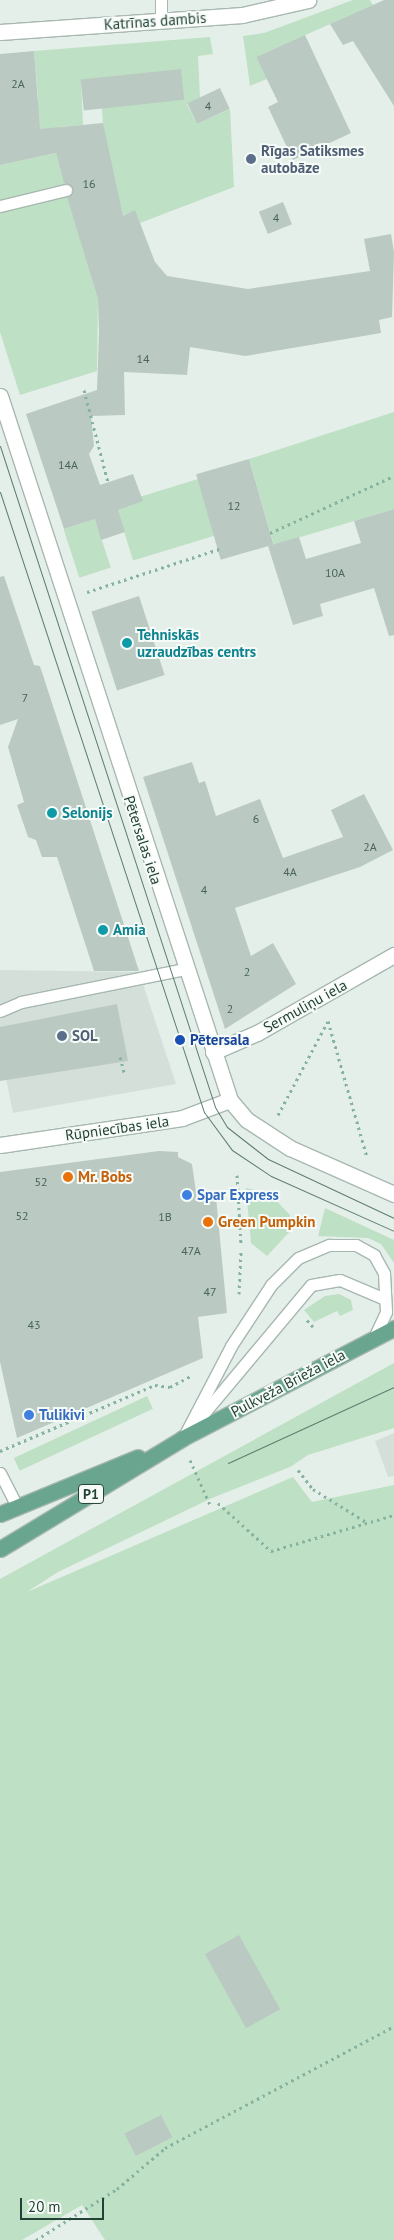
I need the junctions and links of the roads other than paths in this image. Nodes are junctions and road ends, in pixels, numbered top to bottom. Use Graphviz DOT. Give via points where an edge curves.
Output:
graph roads {
  1 [pos="161,0"];
  2 [pos="308,0"];
  3 [pos="243,7"];
  4 [pos="161,20"];
  5 [pos="0,32"];
  6 [pos="66,190"];
  7 [pos="0,206"];
  8 [pos="0,396"];
  9 [pos="394,955"];
  10 [pos="185,969"];
  11 [pos="0,1011"];
  12 [pos="213,1052"];
  13 [pos="230,1100"];
  14 [pos="0,1145"];
  15 [pos="394,1194"];
  16 [pos="385,1298"];
  17 [pos="394,1328"];
  18 [pos="374,1338"];
  19 [pos="183,1438"];
  20 [pos="0,1473"];
  21 [pos="16,1507"];
  22 [pos="0,1514"];
  23 [pos="0,1549"];
  1 -- 4 [label="lane"];
  2 -- 3 [label="street, Katrīnas dambis"];
  3 -- 4 [label="street, Katrīnas dambis"];
  4 -- 5 [label="street, Katrīnas dambis"];
  6 -- 7 [label="lane"];
  8 -- 10 [label="street, Pētersalas iela"];
  9 -- 12 [label="street, Sermuliņu iela" via="257,1033"];
  10 -- 11 [label="lane" via="21,1002"];
  10 -- 12 [label="street, Pētersalas iela"];
  12 -- 13 [label="street, Pētersalas iela"];
  13 -- 14 [label="street, Rūpniecības iela" via="182,1118"];
  13 -- 15 [label="street, Pētersalas iela" via="246,1120 282,1144"];
  16 -- 18 [label="lane" via="386,1312"];
  16 -- 19 [label="lane" via="340,1280 312,1286"];
  16 -- 19 [label="lane" via="384,1273 374,1255 356,1244 329,1245 298,1258 271,1285 231,1346"];
  17 -- 18 [label="main road, Pulkveža Brieža iela / P1"];
  18 -- 19 [label="main road, Pulkveža Brieža iela / P1"];
  19 -- 21 [label="main road, Pulkveža Brieža iela / P1"];
  19 -- 23 [label="main road, Pulkveža Brieža iela / P1"];
  20 -- 21 [label="lane"];
  21 -- 22 [label="main road, Pulkveža Brieža iela / P1"];
}
